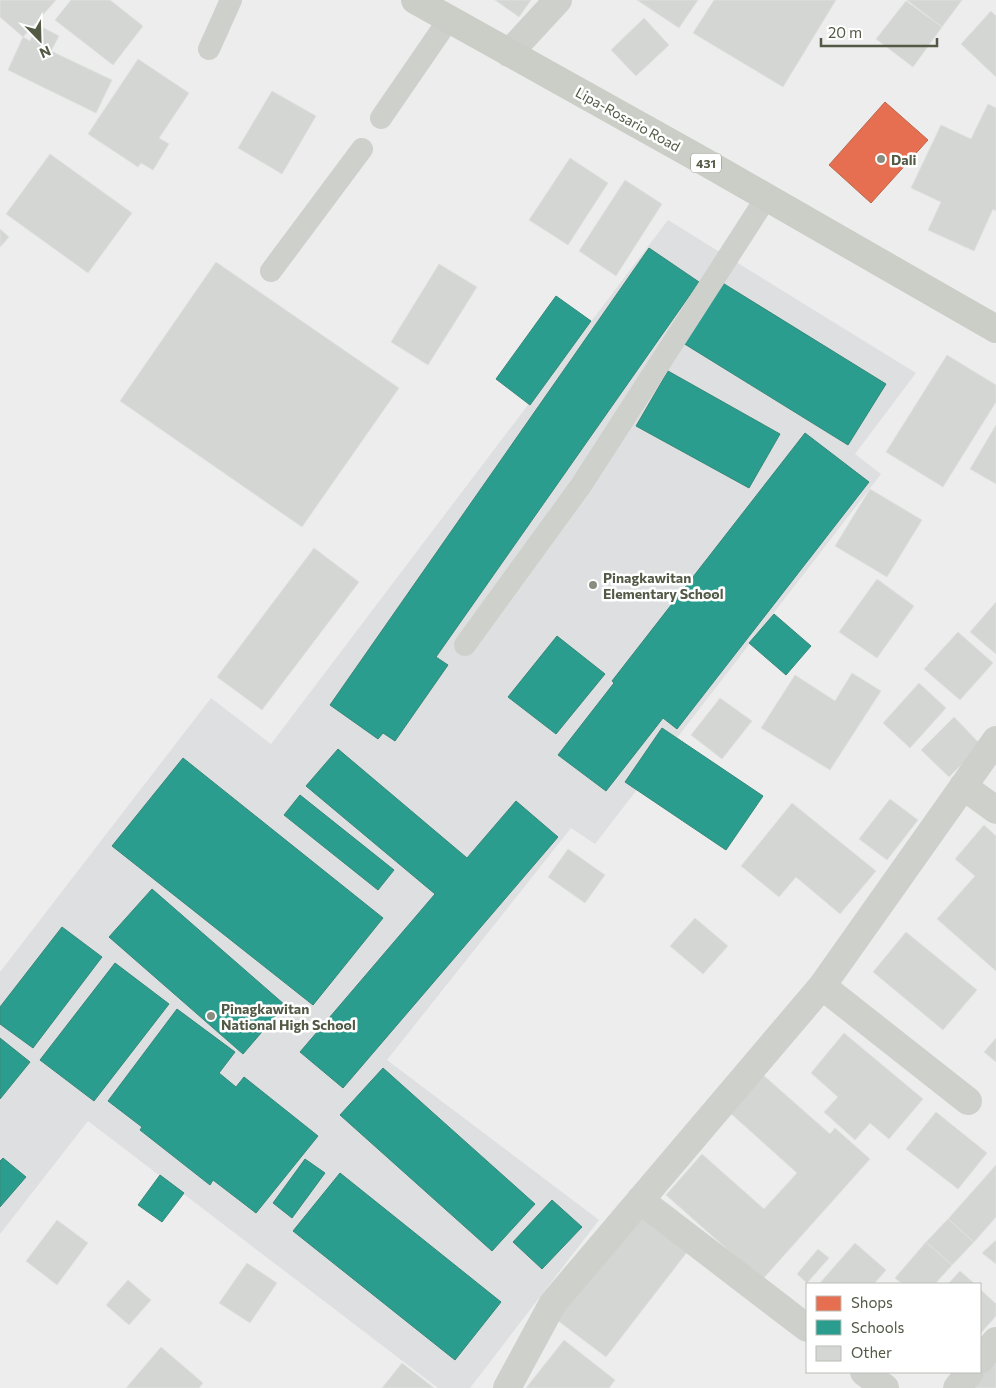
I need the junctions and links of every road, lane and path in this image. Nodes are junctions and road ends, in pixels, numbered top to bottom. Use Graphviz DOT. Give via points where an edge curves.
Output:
graph roads {
  1 [pos="231,0"];
  2 [pos="415,0"];
  3 [pos="558,0"];
  4 [pos="449,19"];
  5 [pos="209,49"];
  6 [pos="509,53"];
  7 [pos="381,118"];
  8 [pos="362,149"];
  9 [pos="766,198"];
  10 [pos="271,271"];
  11 [pos="996,329"];
  12 [pos="465,645"];
  13 [pos="996,740"];
  14 [pos="963,786"];
  15 [pos="996,810"];
  16 [pos="822,986"];
  17 [pos="968,1101"];
  18 [pos="640,1200"];
  19 [pos="806,1327"];
  20 [pos="996,1341"];
  21 [pos="981,1359"];
  22 [pos="865,1373"];
  23 [pos="969,1373"];
  24 [pos="507,1388"];
  25 [pos="885,1388"];
  26 [pos="956,1388"];
  1 -- 5 [label="lane"];
  2 -- 4 [label="main road, Lipa-Rosario Road / 431"];
  3 -- 6 [label="street"];
  4 -- 6 [label="main road, Lipa-Rosario Road / 431"];
  4 -- 7 [label="lane"];
  6 -- 9 [label="main road, Lipa-Rosario Road / 431"];
  8 -- 10 [label="lane"];
  9 -- 11 [label="main road, Lipa-Rosario Road / 431"];
  9 -- 12 [label="lane" via="582,484"];
  13 -- 14 [label="street"];
  14 -- 15 [label="street"];
  14 -- 16 [label="street"];
  16 -- 17 [label="street"];
  16 -- 18 [label="street"];
  18 -- 19 [label="street"];
  18 -- 24 [label="street" via="554,1303"];
  20 -- 21 [label="street"];
  22 -- 25 [label="street"];
  23 -- 26 [label="street"];
}
